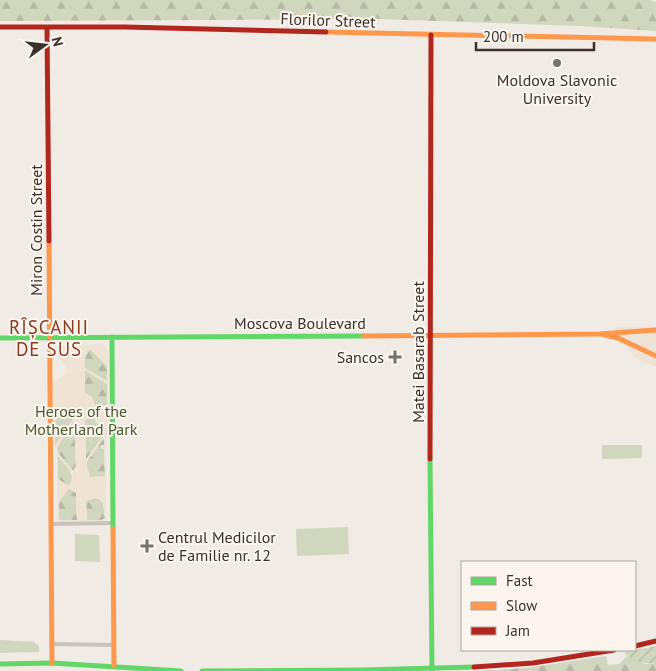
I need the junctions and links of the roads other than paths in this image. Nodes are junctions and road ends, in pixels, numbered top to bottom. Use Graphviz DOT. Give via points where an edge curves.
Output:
graph roads {
  1 [pos="0,26"];
  2 [pos="47,27"];
  3 [pos="431,35"];
  4 [pos="656,39"];
  5 [pos="633,330"];
  6 [pos="656,330"];
  7 [pos="600,334"];
  8 [pos="431,335"];
  9 [pos="112,337"];
  10 [pos="0,338"];
  11 [pos="50,338"];
  12 [pos="629,343"];
  13 [pos="656,356"];
  14 [pos="113,523"];
  15 [pos="51,524"];
  16 [pos="656,642"];
  17 [pos="52,644"];
  18 [pos="114,645"];
  19 [pos="636,646"];
  20 [pos="607,651"];
  21 [pos="52,663"];
  22 [pos="0,664"];
  23 [pos="114,666"];
  24 [pos="432,669"];
  25 [pos="182,671"];
  26 [pos="202,671"];
  1 -- 2 [label="main road, Florilor Street"];
  2 -- 3 [label="main road, Florilor Street"];
  2 -- 11 [label="main road, Miron Costin Street"];
  3 -- 4 [label="main road, Florilor Street"];
  3 -- 8 [label="main road, Matei Basarab Street"];
  5 -- 6 [label="main road, Moscova Boulevard"];
  5 -- 7 [label="main road, Moscova Boulevard"];
  5 -- 12 [label="main road" via="628,336"];
  7 -- 8 [label="main road, Moscova Boulevard"];
  7 -- 12 [label="main road, Moscova Boulevard"];
  8 -- 9 [label="main road, Moscova Boulevard"];
  8 -- 24 [label="main road, Matei Basarab Street"];
  9 -- 11 [label="main road, Moscova Boulevard"];
  9 -- 14 [label="main road"];
  10 -- 11 [label="main road, Moscova Boulevard"];
  11 -- 15 [label="main road, Miron Costin Street"];
  12 -- 13 [label="main road, Moscova Boulevard"];
  14 -- 15 [label="street"];
  14 -- 18 [label="main road"];
  15 -- 17 [label="main road, Miron Costin Street"];
  16 -- 19 [label="main road"];
  17 -- 18 [label="street"];
  17 -- 21 [label="main road, Miron Costin Street"];
  18 -- 23 [label="main road"];
  20 -- 24 [label="main road" via="522,664"];
  21 -- 22 [label="main road"];
  21 -- 23 [label="main road"];
  23 -- 25 [label="main road"];
  24 -- 26 [label="main road"];
}
